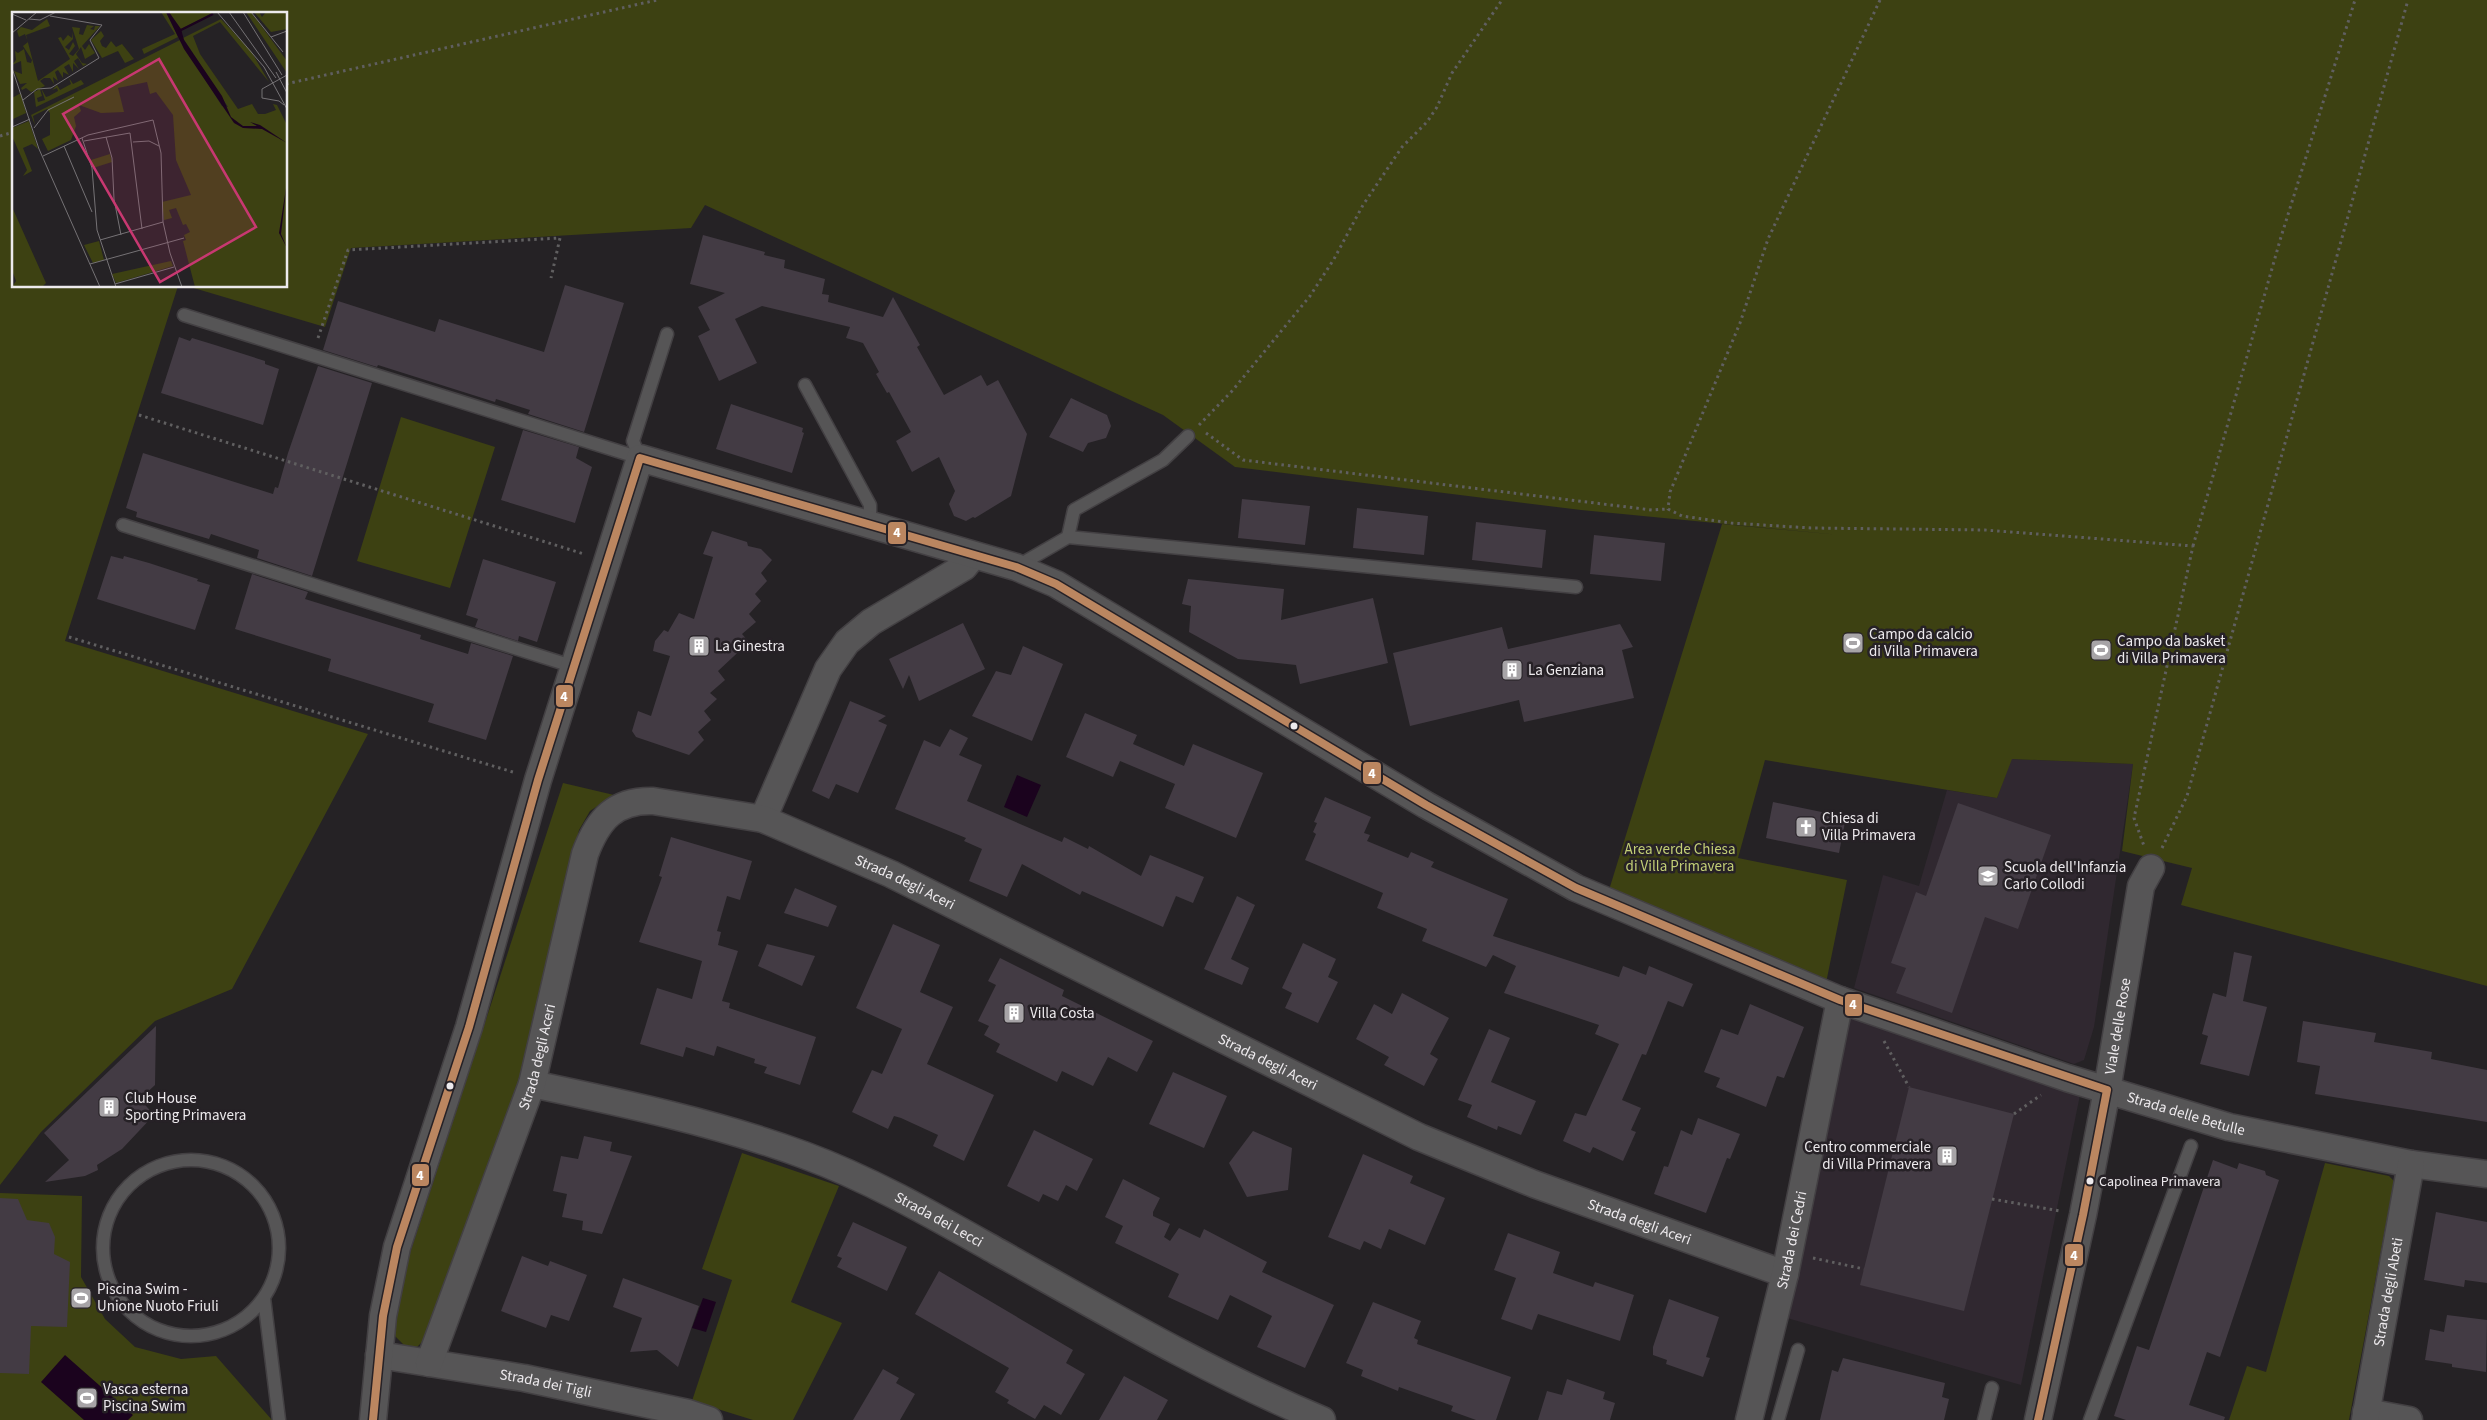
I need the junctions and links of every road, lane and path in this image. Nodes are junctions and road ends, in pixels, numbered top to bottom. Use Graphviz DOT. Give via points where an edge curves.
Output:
graph roads {
  1 [pos="657,0"];
  2 [pos="1502,0"];
  3 [pos="1880,0"];
  4 [pos="2355,0"];
  5 [pos="2408,0"];
  6 [pos="288,84"];
  7 [pos="551,278"];
  8 [pos="184,315"];
  9 [pos="667,334"];
  10 [pos="313,355"];
  11 [pos="805,385"];
  12 [pos="139,415"];
  13 [pos="1198,426"];
  14 [pos="1188,436"];
  15 [pos="640,458"];
  16 [pos="1668,509"];
  17 [pos="870,525"];
  18 [pos="123,526"];
  19 [pos="1068,537"];
  20 [pos="2193,546"];
  21 [pos="973,556"];
  22 [pos="608,562"];
  23 [pos="1016,567"];
  24 [pos="1576,587"];
  25 [pos="69,636"];
  26 [pos="575,667"];
  27 [pos="538,780"];
  28 [pos="763,819"];
  29 [pos="2151,868"];
  30 [pos="1840,1000"];
  31 [pos="1865,1008"];
  32 [pos="532,1084"];
  33 [pos="1909,1087"];
  34 [pos="2107,1090"];
  35 [pos="2191,1146"];
  36 [pos="2411,1164"];
  37 [pos="2487,1174"];
  38 [pos="1992,1199"];
  39 [pos="2083,1215"];
  40 [pos="1811,1257"];
  41 [pos="1864,1269"];
  42 [pos="1785,1274"];
  43 [pos="264,1298"];
  44 [pos="1798,1350"];
  45 [pos="379,1355"];
  46 [pos="428,1363"];
  47 [pos="1992,1388"];
  48 [pos="2365,1416"];
  49 [pos="279,1420"];
  50 [pos="373,1420"];
  51 [pos="709,1420"];
  52 [pos="1322,1420"];
  53 [pos="1749,1420"];
  54 [pos="1778,1420"];
  55 [pos="1984,1420"];
  56 [pos="2038,1420"];
  57 [pos="2090,1420"];
  58 [pos="2410,1420"];
  1 -- 6 [label="path"];
  2 -- 13 [label="path" via="1452,73 1427,122 1402,147 1364,205 1310,296 1232,391"];
  3 -- 16 [label="path" via="1768,240 1740,323 1670,492"];
  4 -- 20 [label="path" via="2281,237"];
  5 -- 29 [label="path" via="2187,796"];
  7 -- 10 [label="path" via="560,238 348,250"];
  8 -- 10 [label="lane"];
  9 -- 15 [label="lane" via="632,441"];
  10 -- 15 [label="lane"];
  11 -- 17 [label="lane" via="870,506"];
  12 -- 22 [label="path"];
  13 -- 14 [label="path"];
  13 -- 16 [label="path" via="1242,460 1652,510"];
  14 -- 19 [label="lane" via="1163,460 1074,510"];
  15 -- 17 [label="street, Strada delle Betulle"];
  15 -- 22 [label="street"];
  16 -- 20 [label="path" via="1682,516 1731,523 1811,528 1985,530"];
  17 -- 21 [label="street, Strada delle Betulle"];
  18 -- 26 [label="lane"];
  19 -- 23 [label="lane"];
  19 -- 24 [label="lane"];
  20 -- 29 [label="path" via="2134,818"];
  21 -- 23 [label="street, Strada delle Betulle"];
  21 -- 28 [label="street" via="964,567 871,622 847,642 828,669"];
  22 -- 26 [label="street"];
  23 -- 30 [label="street, Strada delle Betulle" via="1056,584 1426,806 1576,888"];
  25 -- 27 [label="path"];
  26 -- 27 [label="street"];
  27 -- 45 [label="street" via="469,1026 398,1247 386,1299"];
  28 -- 32 [label="street, Strada degli Aceri" via="636,800 618,807 603,819 585,854"];
  28 -- 42 [label="street, Strada degli Aceri" via="891,874 1419,1137 1534,1184"];
  29 -- 34 [label="street, Viale delle Rose" via="2141,886"];
  30 -- 31 [label="street, Strada delle Betulle"];
  30 -- 42 [label="street, Strada dei Cedri"];
  31 -- 33 [label="path"];
  31 -- 34 [label="street, Strada delle Betulle"];
  32 -- 46 [label="street, Strada degli Aceri"];
  32 -- 52 [label="street, Strada dei Lecci" via="707,1124 805,1155 888,1192 1174,1350 1265,1396"];
  34 -- 36 [label="street, Strada delle Betulle" via="2229,1127"];
  34 -- 39 [label="street, Viale delle Rose"];
  35 -- 57 [label="lane"];
  36 -- 37 [label="street, Strada delle Betulle"];
  36 -- 48 [label="street, Strada degli Abeti"];
  38 -- 39 [label="path"];
  39 -- 56 [label="street, Viale delle Rose"];
  40 -- 41 [label="path"];
  42 -- 53 [label="street, Strada dei Cedri"];
  43 -- 43 [label="lane" via="276,1271 279,1241 272,1212 249,1181 233,1169 205,1160 175,1160 147,1170 124,1189 109,1213 102,1241 105,1270 117,1296 136,1318 161,1332 190,1336 218,1332 244,1319"];
  43 -- 49 [label="lane"];
  44 -- 54 [label="lane"];
  45 -- 46 [label="street, Strada dei Tigli"];
  45 -- 50 [label="street"];
  46 -- 51 [label="street, Strada dei Tigli" via="524,1378"];
  47 -- 55 [label="lane"];
  48 -- 58 [label="street"];
}
